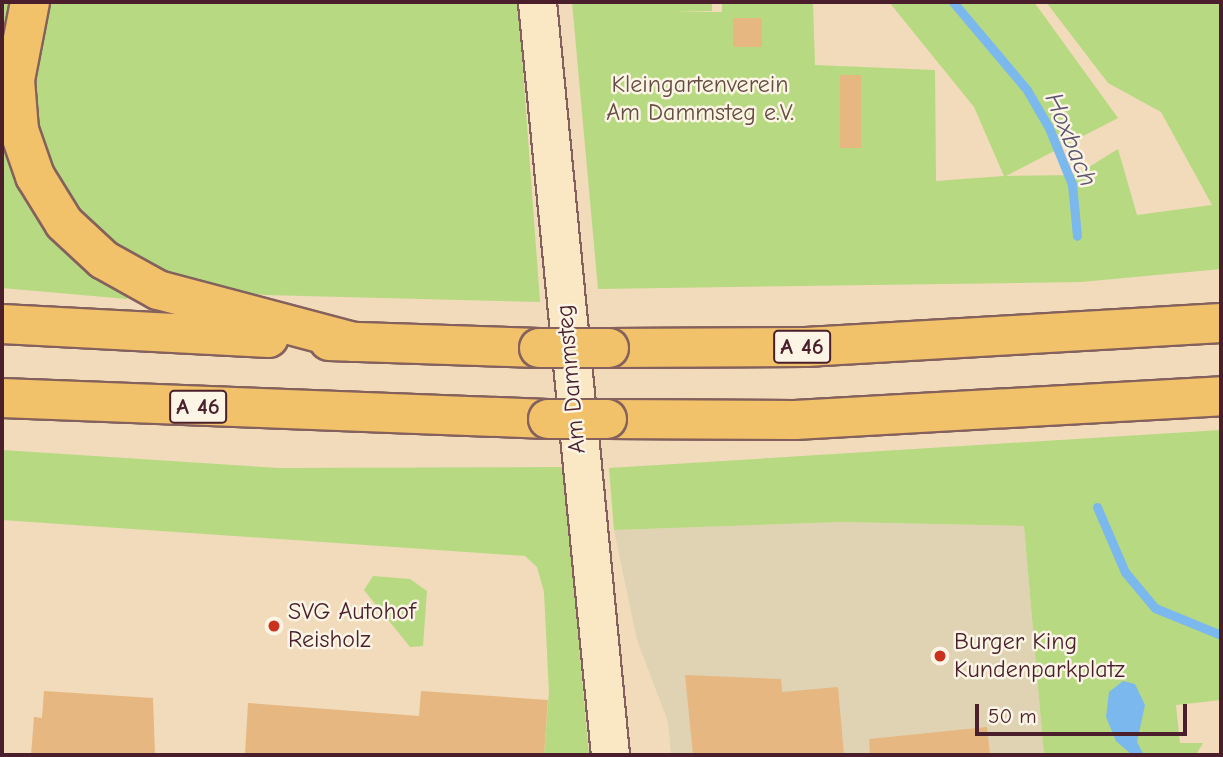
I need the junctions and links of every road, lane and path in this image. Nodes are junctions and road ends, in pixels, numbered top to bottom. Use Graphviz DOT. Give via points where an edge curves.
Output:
graph roads {
  1 [pos="30,2"];
  2 [pos="537,2"];
  3 [pos="1221,323"];
  4 [pos="2,324"];
  5 [pos="354,342"];
  6 [pos="1221,396"];
  7 [pos="2,398"];
  8 [pos="610,755"];
  1 -- 5 [label="highway" via="15,80 19,131 35,176 64,223 104,260 158,290"];
  2 -- 8 [label="main road, Am Dammsteg"];
  3 -- 5 [label="highway, A 46, bridge" via="806,347 539,348"];
  4 -- 5 [label="highway, A 46"];
  6 -- 7 [label="highway, A 46, bridge" via="795,420 548,419"];
}
